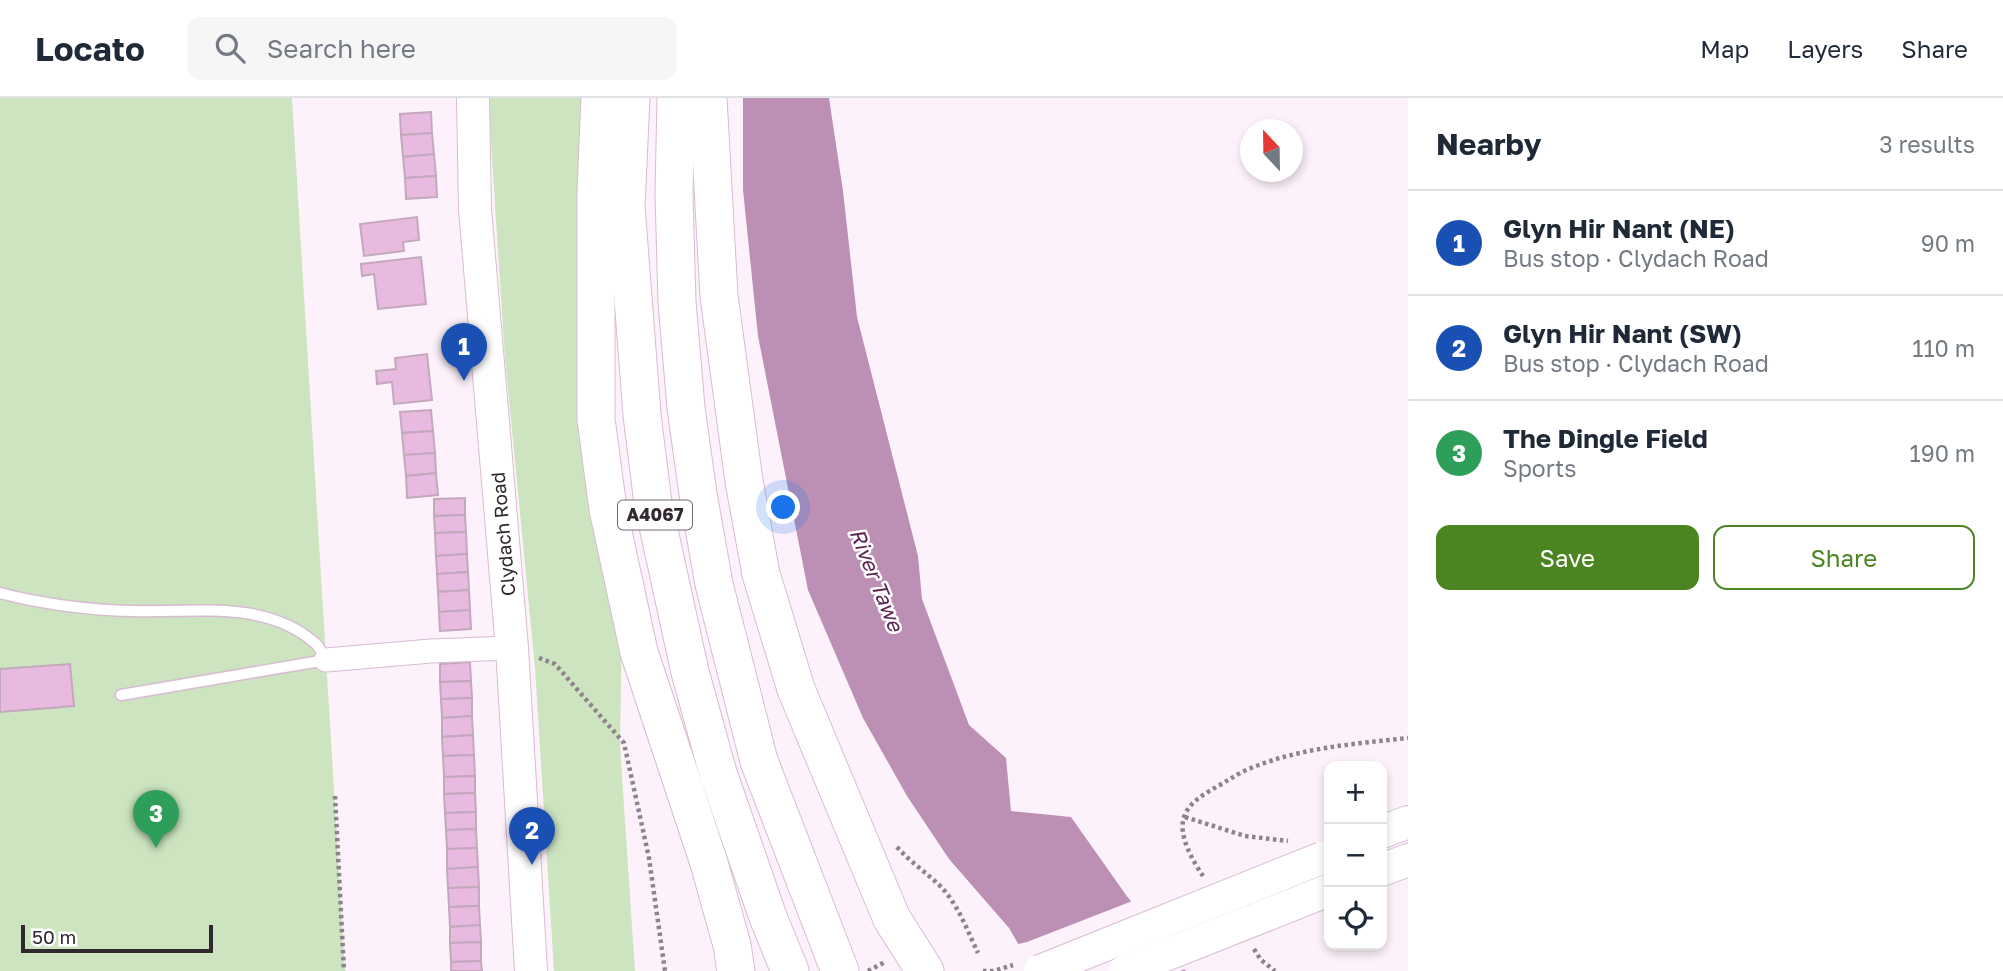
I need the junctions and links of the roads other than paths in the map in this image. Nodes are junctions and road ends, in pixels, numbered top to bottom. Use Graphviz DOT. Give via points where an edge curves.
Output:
graph roads {
  1 [pos="472,98"];
  2 [pos="600,98"];
  3 [pos="631,98"];
  4 [pos="676,98"];
  5 [pos="708,98"];
  6 [pos="0,593"];
  7 [pos="512,648"];
  8 [pos="326,660"];
  9 [pos="121,695"];
  10 [pos="1408,822"];
  11 [pos="1387,830"];
  12 [pos="1317,851"];
  13 [pos="1408,860"];
  14 [pos="1387,868"];
  15 [pos="1324,892"];
  16 [pos="531,971"];
  17 [pos="736,971"];
  18 [pos="790,971"];
  19 [pos="840,971"];
  20 [pos="925,971"];
  21 [pos="1040,971"];
  22 [pos="1125,971"];
  1 -- 7 [label="main road, Clydach Road" via="475,209"];
  2 -- 17 [label="main road" via="596,419 608,509 639,652 709,863"];
  3 -- 18 [label="main road, A4067" via="626,206 640,402 653,503 718,774"];
  4 -- 19 [label="main road, A4067" via="677,302 686,408 714,584 759,761"];
  5 -- 20 [label="main road" via="719,296 761,574 796,689 892,919"];
  6 -- 8 [label="lane" via="64,605 197,609 285,622 317,644"];
  7 -- 8 [label="street"];
  7 -- 16 [label="main road, Clydach Road"];
  8 -- 9 [label="lane"];
  10 -- 11 [label="main road"];
  12 -- 21 [label="main road, bridge"];
  13 -- 14 [label="main road"];
  15 -- 22 [label="main road, bridge"];
}
